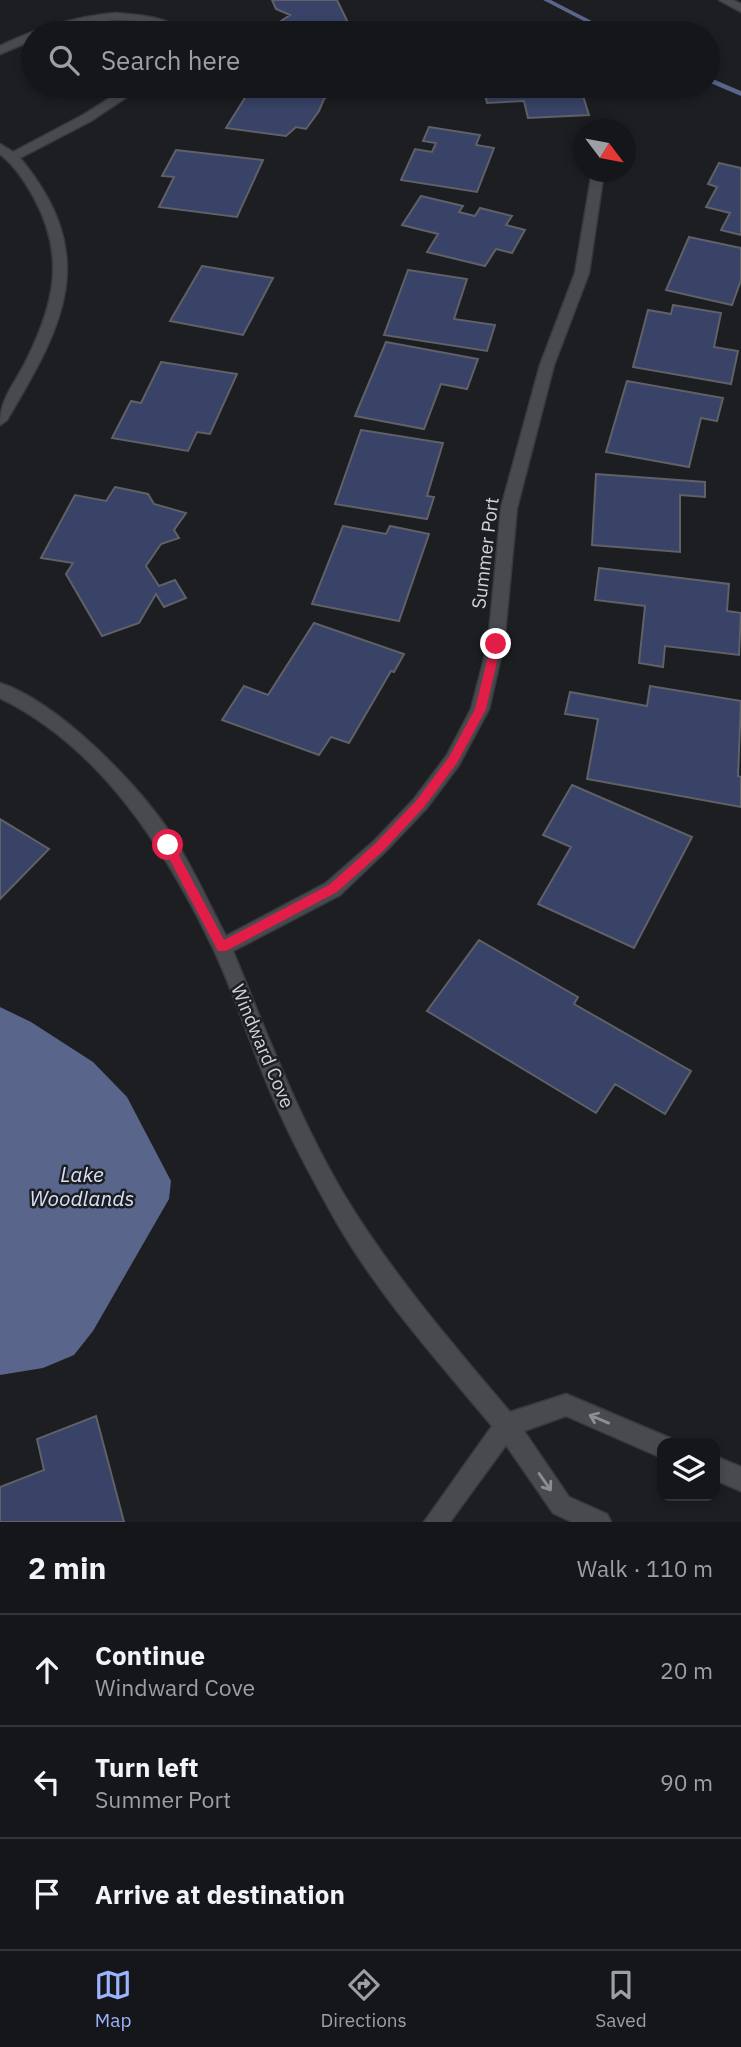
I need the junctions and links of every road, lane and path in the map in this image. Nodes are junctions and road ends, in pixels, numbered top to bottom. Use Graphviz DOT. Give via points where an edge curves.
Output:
graph roads {
  1 [pos="724,0"];
  2 [pos="741,9"];
  3 [pos="58,21"];
  4 [pos="169,21"];
  5 [pos="21,39"];
  6 [pos="0,51"];
  7 [pos="118,98"];
  8 [pos="0,148"];
  9 [pos="13,157"];
  10 [pos="596,182"];
  11 [pos="0,420"];
  12 [pos="0,690"];
  13 [pos="222,947"];
  14 [pos="506,1425"];
  15 [pos="657,1444"];
  16 [pos="720,1470"];
  17 [pos="741,1479"];
  18 [pos="436,1522"];
  19 [pos="599,1522"];
  1 -- 2 [label="street"];
  3 -- 4 [label="street" via="93,8 135,8"];
  5 -- 6 [label="street"];
  7 -- 9 [label="street"];
  8 -- 9 [label="street"];
  9 -- 11 [label="street" via="45,203 63,273 57,310 39,355"];
  10 -- 13 [label="street, Summer Port" via="582,273 547,365 509,508 496,644 480,709 453,760 380,846 333,889"];
  12 -- 13 [label="street, Windward Cove" via="33,706 81,744 122,788 168,845"];
  13 -- 14 [label="street, Windward Cove" via="283,1098 345,1216 401,1300"];
  15 -- 14 [label="street, one-way" via="566,1405"];
  14 -- 18 [label="street"];
  14 -- 19 [label="street, Windward Cove, one-way" via="561,1505"];
  16 -- 17 [label="street"];
}
